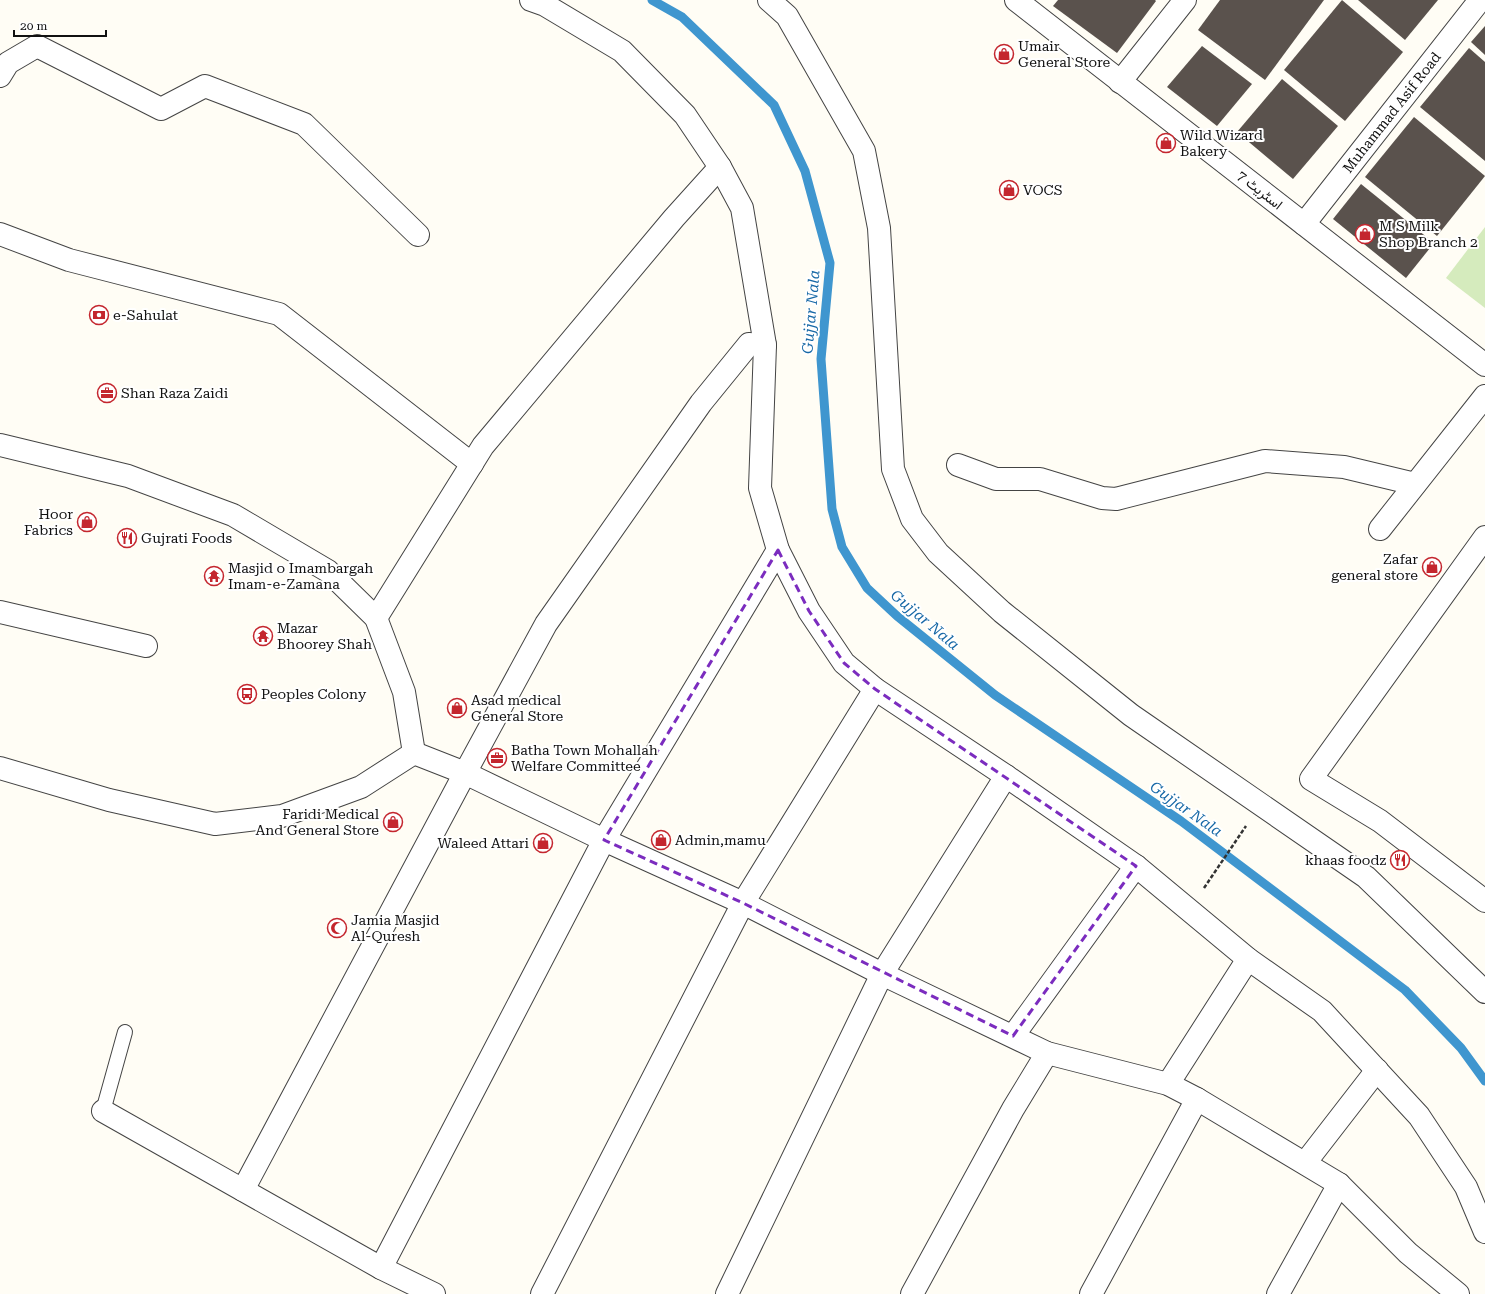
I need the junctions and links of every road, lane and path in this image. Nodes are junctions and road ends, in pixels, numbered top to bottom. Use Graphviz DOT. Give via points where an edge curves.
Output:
graph roads {
  1 [pos="531,0"];
  2 [pos="770,0"];
  3 [pos="1016,0"];
  4 [pos="1185,0"];
  5 [pos="1480,0"];
  6 [pos="0,76"];
  7 [pos="1120,82"];
  8 [pos="720,167"];
  9 [pos="1304,224"];
  10 [pos="0,234"];
  11 [pos="418,235"];
  12 [pos="765,345"];
  13 [pos="1485,365"];
  14 [pos="1485,396"];
  15 [pos="0,445"];
  16 [pos="472,464"];
  17 [pos="958,465"];
  18 [pos="1415,484"];
  19 [pos="1380,529"];
  20 [pos="1485,537"];
  21 [pos="778,550"];
  22 [pos="0,612"];
  23 [pos="376,618"];
  24 [pos="146,646"];
  25 [pos="875,689"];
  26 [pos="414,753"];
  27 [pos="0,768"];
  28 [pos="465,772"];
  29 [pos="1006,776"];
  30 [pos="1250,821"];
  31 [pos="604,840"];
  32 [pos="1136,866"];
  33 [pos="1212,876"];
  34 [pos="1485,901"];
  35 [pos="743,903"];
  36 [pos="1248,959"];
  37 [pos="882,974"];
  38 [pos="1485,992"];
  39 [pos="125,1032"];
  40 [pos="1013,1036"];
  41 [pos="1047,1053"];
  42 [pos="1377,1070"];
  43 [pos="1168,1084"];
  44 [pos="1197,1099"];
  45 [pos="103,1111"];
  46 [pos="1305,1163"];
  47 [pos="1339,1184"];
  48 [pos="242,1190"];
  49 [pos="1485,1232"];
  50 [pos="381,1268"];
  51 [pos="434,1294"];
  52 [pos="542,1294"];
  53 [pos="727,1294"];
  54 [pos="912,1294"];
  55 [pos="1091,1294"];
  56 [pos="1278,1294"];
  57 [pos="1458,1294"];
  1 -- 8 [label="street" via="545,5 622,51 685,116"];
  2 -- 38 [label="street" via="787,16 864,151 879,228 893,469 912,519 938,553 1002,612 1131,715 1366,877"];
  3 -- 7 [label="street, اسٹریٹ 7"];
  4 -- 7 [label="street"];
  5 -- 9 [label="street, Muhammad Asif Road"];
  6 -- 11 [label="street" via="8,63 37,46 161,109 205,86 304,124"];
  7 -- 9 [label="street, اسٹریٹ 7"];
  8 -- 12 [label="street" via="742,208"];
  8 -- 16 [label="street" via="498,428"];
  9 -- 13 [label="street, اسٹریٹ 7"];
  10 -- 16 [label="street" via="69,260 279,314"];
  12 -- 21 [label="street" via="760,488"];
  12 -- 28 [label="street" via="749,344 701,403 546,624"];
  14 -- 18 [label="street"];
  15 -- 23 [label="street" via="128,476 234,515 328,572"];
  16 -- 23 [label="street"];
  17 -- 18 [label="street" via="996,479 1040,479 1102,498 1116,499 1264,462 1344,466"];
  18 -- 19 [label="street"];
  20 -- 34 [label="street" via="1311,779 1380,821"];
  21 -- 25 [label="street" via="809,611 844,663"];
  21 -- 31 [label="street"];
  22 -- 24 [label="street"];
  23 -- 26 [label="street" via="404,692"];
  25 -- 29 [label="street"];
  25 -- 35 [label="street"];
  26 -- 27 [label="street" via="361,787 282,816 215,824 109,800"];
  26 -- 28 [label="street"];
  28 -- 31 [label="street"];
  28 -- 48 [label="street"];
  29 -- 32 [label="street"];
  29 -- 37 [label="street"];
  30 -- 33 [label="path"];
  31 -- 35 [label="street"];
  31 -- 50 [label="street"];
  32 -- 36 [label="street"];
  32 -- 40 [label="street"];
  35 -- 37 [label="street"];
  35 -- 52 [label="street"];
  36 -- 42 [label="street" via="1322,1011"];
  36 -- 43 [label="street"];
  37 -- 40 [label="street"];
  37 -- 53 [label="street"];
  39 -- 45 [label="lane"];
  40 -- 41 [label="street"];
  41 -- 43 [label="street"];
  41 -- 54 [label="street" via="1013,1109"];
  42 -- 46 [label="street"];
  42 -- 49 [label="street" via="1419,1116 1462,1181"];
  43 -- 44 [label="street"];
  44 -- 46 [label="street"];
  44 -- 55 [label="street"];
  45 -- 48 [label="street"];
  46 -- 47 [label="street"];
  47 -- 56 [label="street"];
  47 -- 57 [label="street" via="1408,1253"];
  48 -- 50 [label="street"];
  50 -- 51 [label="street"];
}
